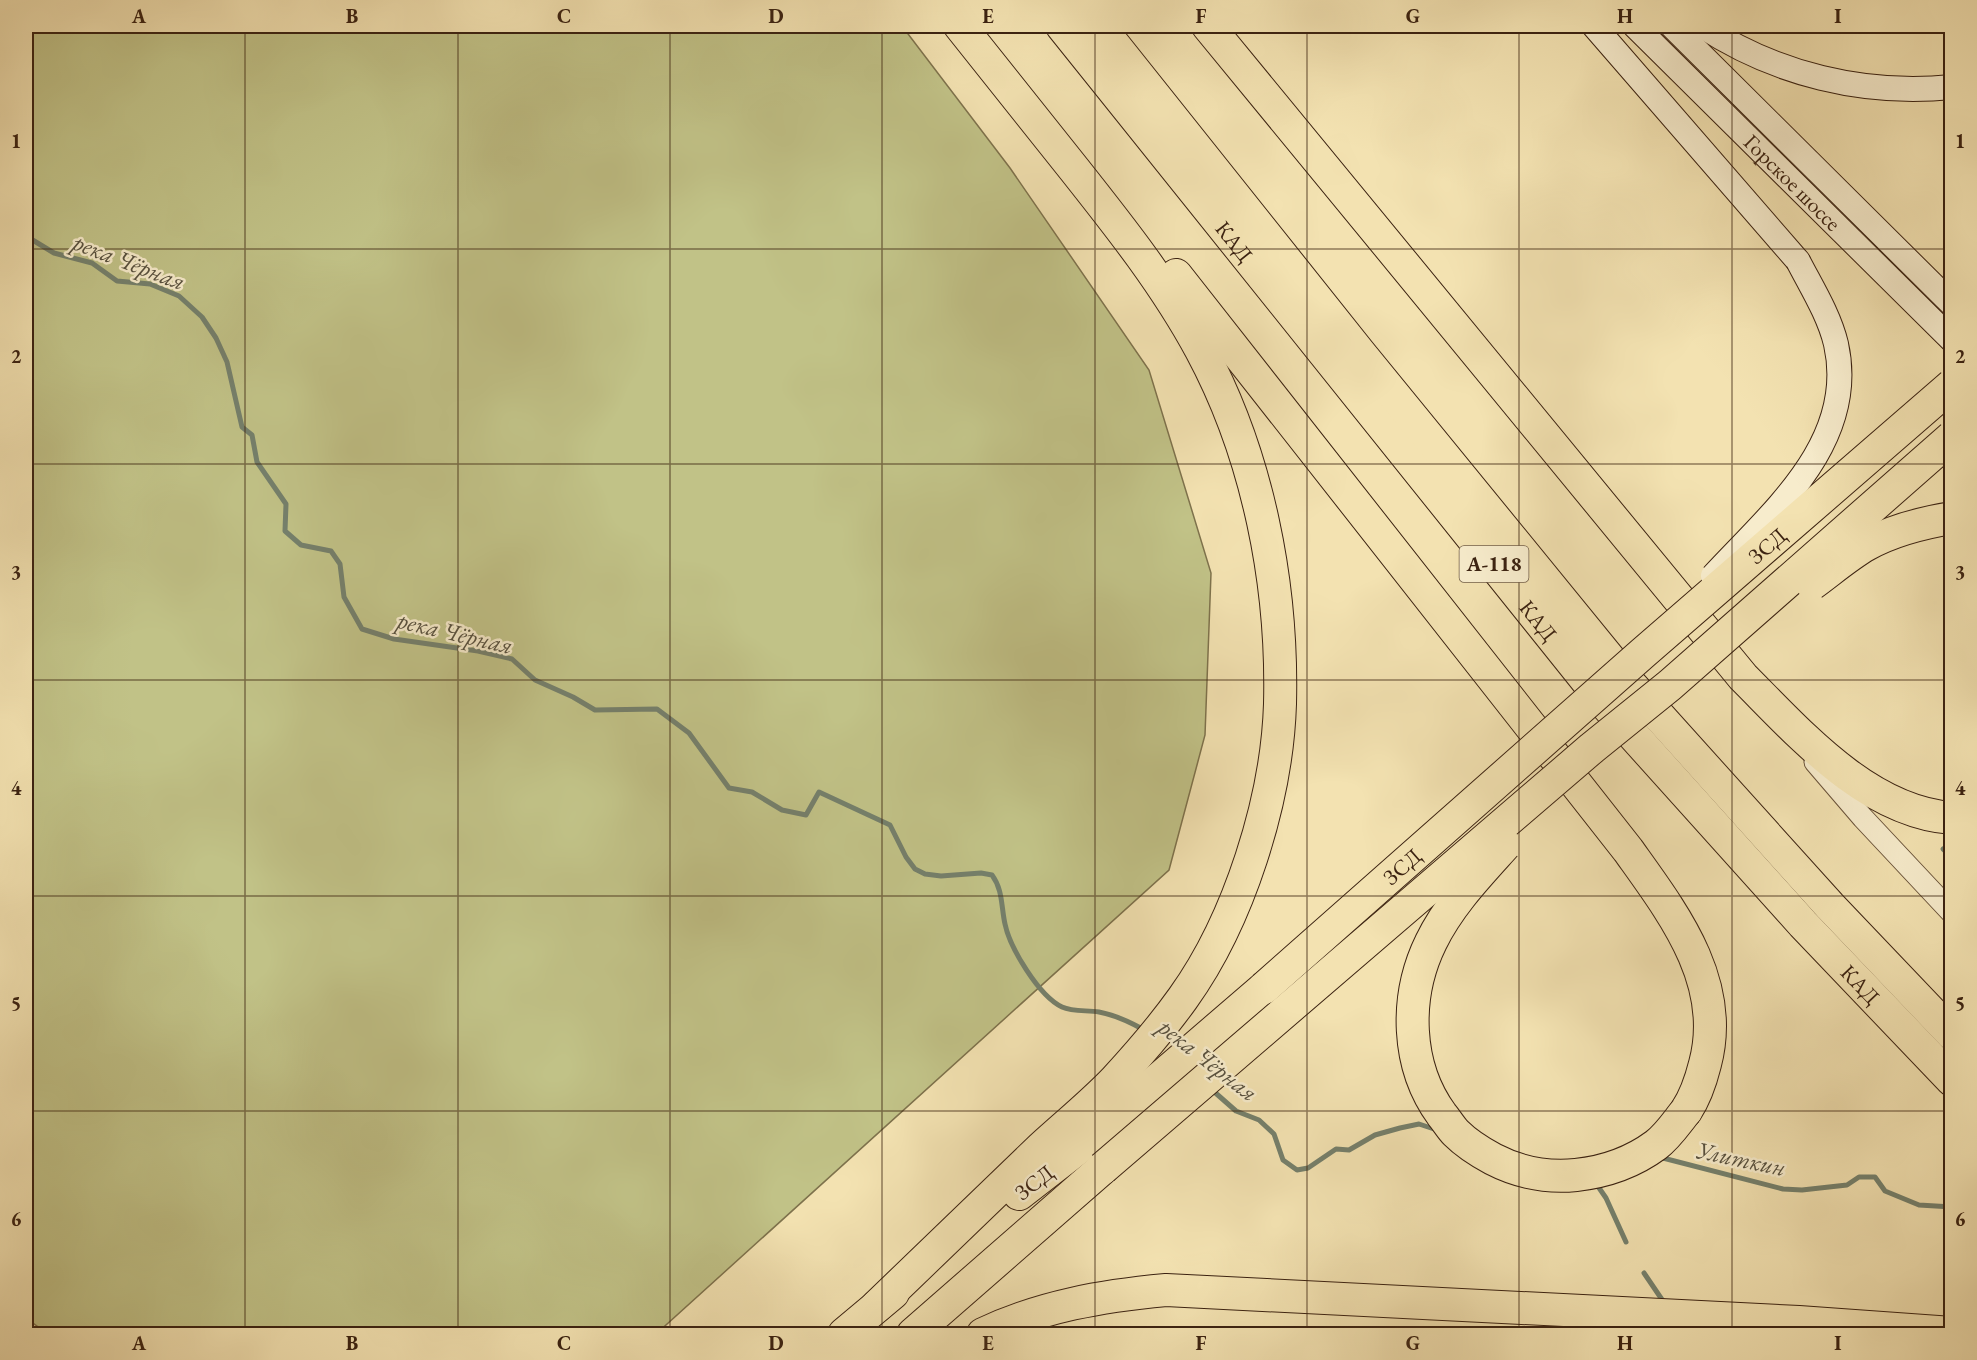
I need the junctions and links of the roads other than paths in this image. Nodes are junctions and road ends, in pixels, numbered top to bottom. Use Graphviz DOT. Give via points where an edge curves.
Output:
graph roads {
  1 [pos="960,26"];
  2 [pos="980,26"];
  3 [pos="1062,26"];
  4 [pos="1099,26"];
  5 [pos="1208,26"];
  6 [pos="1593,26"];
  7 [pos="1635,26"];
  8 [pos="1672,26"];
  9 [pos="1702,26"];
  10 [pos="1952,87"];
  11 [pos="1952,304"];
  12 [pos="1952,340"];
  13 [pos="1952,385"];
  14 [pos="1952,437"];
  15 [pos="1952,518"];
  16 [pos="1643,653"];
  17 [pos="1743,677"];
  18 [pos="1670,685"];
  19 [pos="1592,748"];
  20 [pos="1952,818"];
  21 [pos="1952,913"];
  22 [pos="1952,1034"];
  23 [pos="1952,1080"];
  24 [pos="1074,1135"];
  25 [pos="1952,1333"];
  26 [pos="844,1335"];
  27 [pos="913,1335"];
  28 [pos="983,1335"];
  1 -- 24 [label="highway" via="1144,259 1202,352 1238,431 1269,558 1280,706 1259,834 1239,895 1185,996"];
  2 -- 19 [label="highway, bridge" via="1628,850 1669,908 1693,952 1705,983 1711,1016 1710,1047 1701,1082 1686,1111 1656,1145 1609,1169 1560,1177 1528,1174 1478,1150 1455,1132 1429,1096 1414,1045 1417,982 1430,942 1462,893"];
  3 -- 23 [label="highway, КАД / А-118" via="1608,707 1803,924"];
  4 -- 22 [label="highway, КАД / А-118" via="1630,684 1830,906"];
  5 -- 17 [label="highway"];
  6 -- 16 [label="main road, bridge" via="1798,261 1828,320 1839,361 1836,411 1825,442 1804,476"];
  7 -- 12 [label="main road, Горское шоссе"];
  8 -- 11 [label="main road, Горское шоссе"];
  9 -- 10 [label="main road" via="1750,54 1793,71 1881,89"];
  13 -- 16 [label="highway, ЗСД, bridge"];
  14 -- 18 [label="highway, ЗСД, bridge"];
  15 -- 18 [label="highway, bridge" via="1920,523 1865,546"];
  16 -- 24 [label="highway, ЗСД, bridge" via="1264,988"];
  17 -- 20 [label="highway" via="1812,746 1860,782 1906,807"];
  17 -- 21 [label="street" via="1863,818"];
  18 -- 19 [label="highway, ЗСД, bridge"];
  19 -- 27 [label="highway, ЗСД, bridge"];
  24 -- 26 [label="highway, ЗСД"];
  25 -- 28 [label="highway" via="1166,1290 1077,1301 1006,1323"];
}
